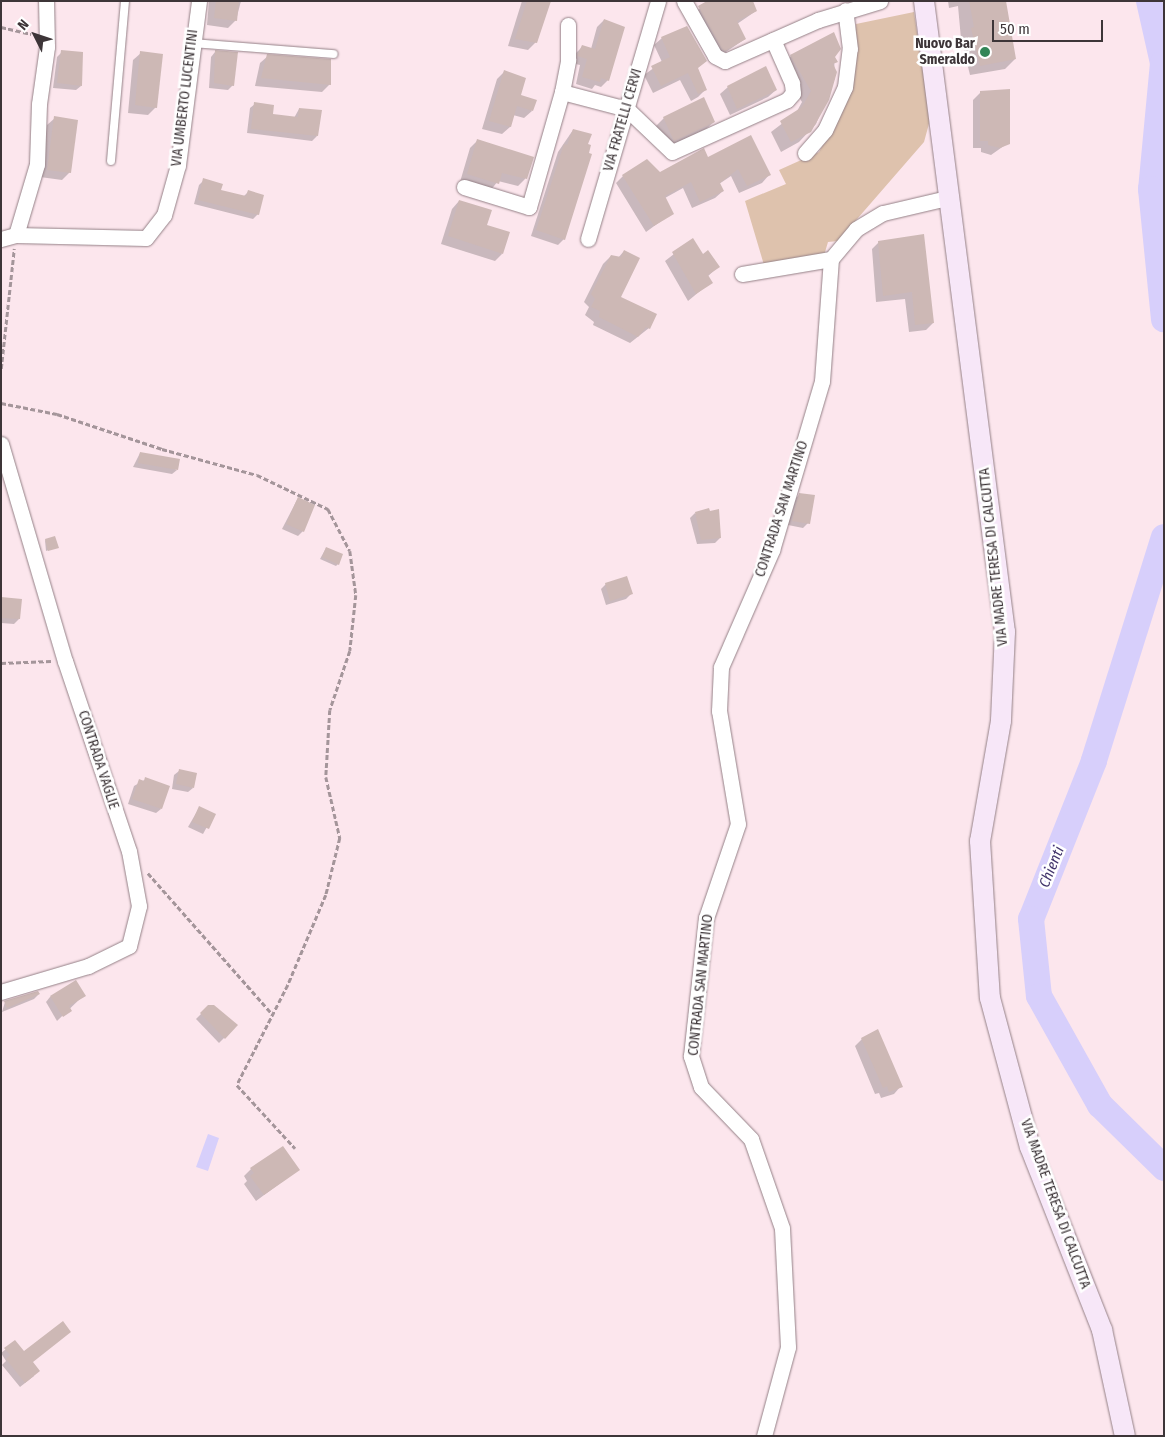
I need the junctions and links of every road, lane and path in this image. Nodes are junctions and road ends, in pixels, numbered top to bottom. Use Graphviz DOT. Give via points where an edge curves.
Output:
graph roads {
  1 [pos="46,1"];
  2 [pos="125,1"];
  3 [pos="198,1"];
  4 [pos="658,1"];
  5 [pos="684,1"];
  6 [pos="880,1"];
  7 [pos="924,1"];
  8 [pos="845,10"];
  9 [pos="48,24"];
  10 [pos="568,25"];
  11 [pos="1,27"];
  12 [pos="774,40"];
  13 [pos="191,42"];
  14 [pos="334,54"];
  15 [pos="562,92"];
  16 [pos="627,109"];
  17 [pos="805,153"];
  18 [pos="111,161"];
  19 [pos="464,187"];
  20 [pos="951,197"];
  21 [pos="9,237"];
  22 [pos="588,239"];
  23 [pos="831,260"];
  24 [pos="742,274"];
  25 [pos="1,369"];
  26 [pos="1,403"];
  27 [pos="1,444"];
  28 [pos="65,661"];
  29 [pos="1,663"];
  30 [pos="129,851"];
  31 [pos="1,992"];
  32 [pos="273,1015"];
  33 [pos="295,1148"];
  34 [pos="764,1436"];
  35 [pos="1125,1436"];
  1 -- 9 [label="street"];
  2 -- 18 [label="lane"];
  3 -- 13 [label="street, VIA UMBERTO LUCENTINI"];
  4 -- 16 [label="street, VIA FRATELLI CERVI"];
  5 -- 12 [label="street" via="715,56 725,61"];
  6 -- 8 [label="street"];
  7 -- 20 [label="main road, VIA MADRE TERESA DI CALCUTTA"];
  8 -- 12 [label="street"];
  8 -- 17 [label="street" via="850,49 845,87 825,130"];
  9 -- 11 [label="path" via="37,36"];
  9 -- 21 [label="street" via="38,104 37,164"];
  10 -- 15 [label="street" via="568,60"];
  12 -- 16 [label="street" via="792,83 793,93 787,100 672,152"];
  13 -- 14 [label="lane"];
  13 -- 21 [label="street, VIA UMBERTO LUCENTINI" via="178,165 164,215 146,238"];
  15 -- 16 [label="street"];
  15 -- 19 [label="street" via="529,207"];
  16 -- 22 [label="street, VIA FRATELLI CERVI"];
  20 -- 23 [label="street" via="883,213 856,229"];
  20 -- 35 [label="main road, VIA MADRE TERESA DI CALCUTTA" via="1005,632 1002,721 980,841 990,998 1030,1147 1102,1330"];
  21 -- 25 [label="path"];
  23 -- 24 [label="street"];
  23 -- 34 [label="street, CONTRADA SAN MARTINO" via="822,380 772,550 721,667 719,711 738,824 706,918 691,1056 701,1087 751,1139 782,1228 788,1347"];
  26 -- 32 [label="path" via="57,414 257,476 328,509 350,551 356,595 350,651 330,710 326,777 340,838 326,895"];
  27 -- 28 [label="street, CONTRADA VAGLIE"];
  28 -- 29 [label="path"];
  28 -- 30 [label="street, CONTRADA VAGLIE"];
  30 -- 31 [label="street, CONTRADA VAGLIE" via="139,906 129,946 88,966"];
  30 -- 32 [label="path"];
  32 -- 33 [label="path" via="237,1085"];
}
